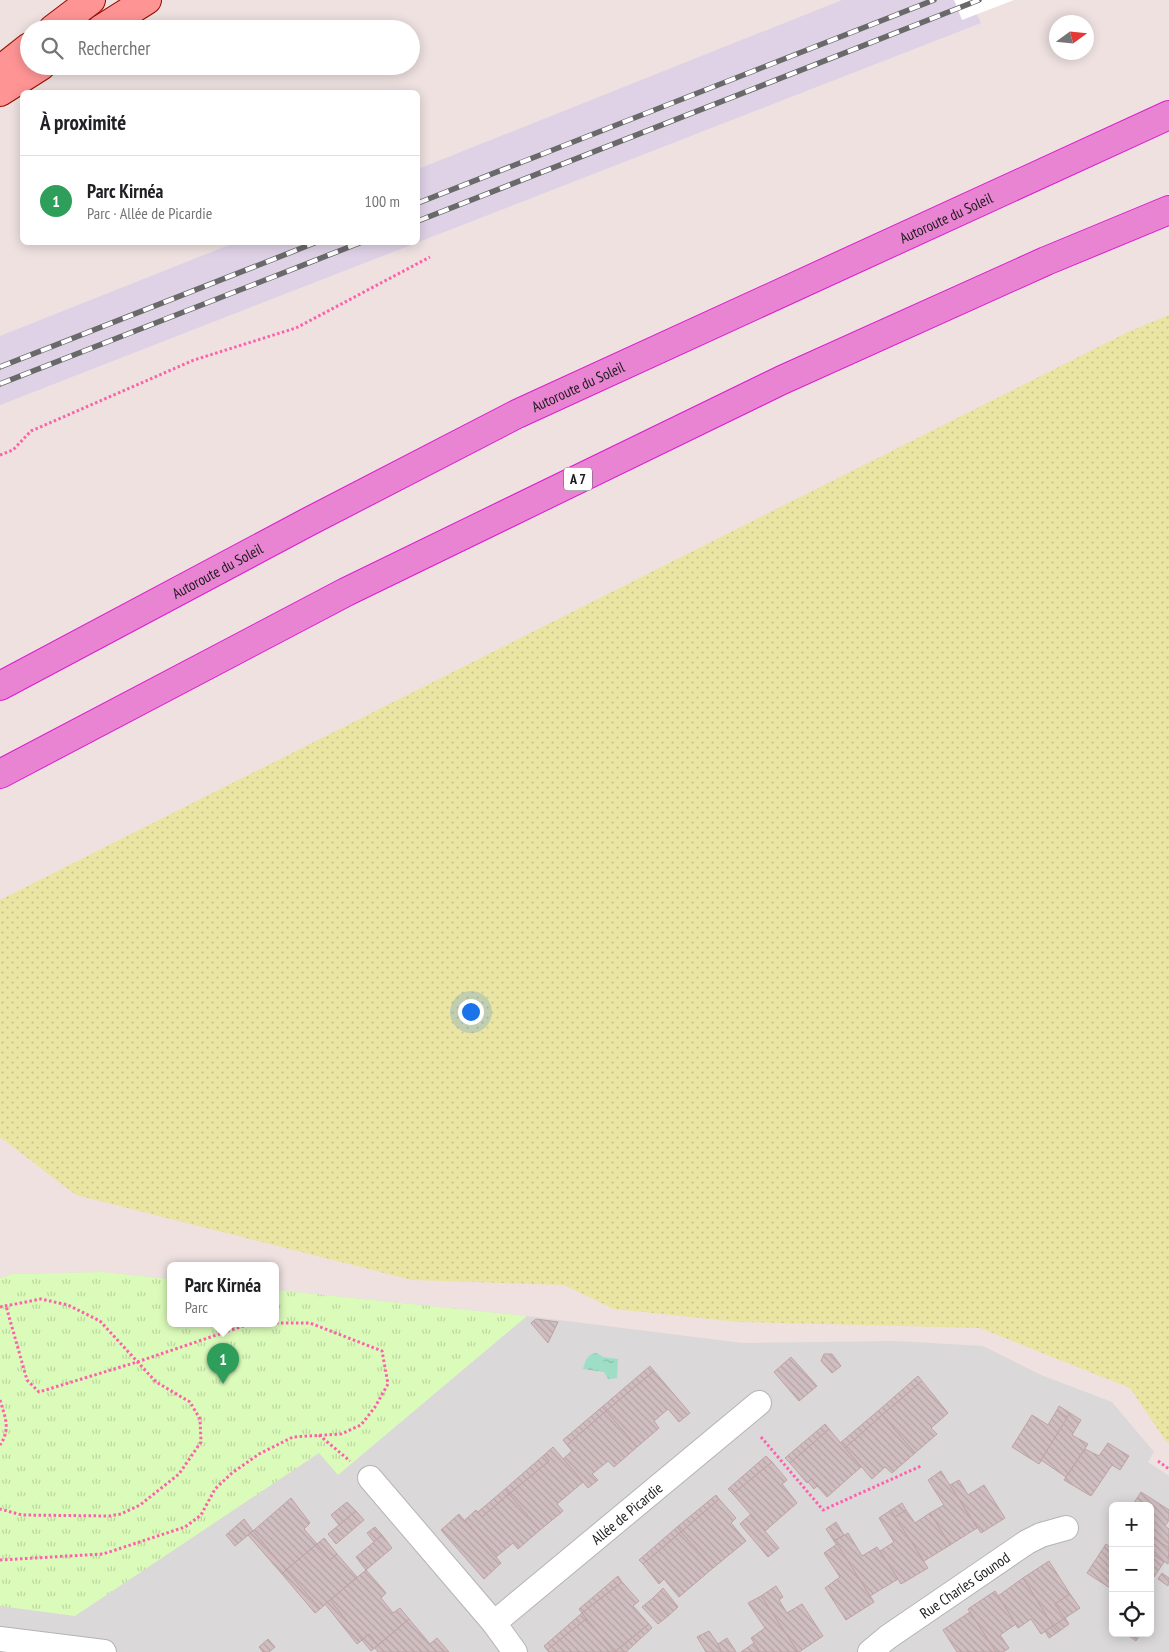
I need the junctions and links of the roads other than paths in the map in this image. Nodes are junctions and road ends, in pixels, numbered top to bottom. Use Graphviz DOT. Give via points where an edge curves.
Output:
graph roads {
  1 [pos="90,0"];
  2 [pos="147,0"];
  3 [pos="64,20"];
  4 [pos="115,20"];
  5 [pos="20,54"];
  6 [pos="0,70"];
  7 [pos="27,75"];
  8 [pos="0,92"];
  9 [pos="1169,115"];
  10 [pos="1169,210"];
  11 [pos="0,686"];
  12 [pos="0,774"];
  13 [pos="751,1409"];
  14 [pos="370,1478"];
  15 [pos="1066,1528"];
  16 [pos="494,1623"];
  17 [pos="0,1639"];
  18 [pos="888,1647"];
  19 [pos="104,1652"];
  20 [pos="514,1652"];
  1 -- 3 [label="main road"];
  2 -- 4 [label="main road"];
  5 -- 6 [label="main road"];
  7 -- 8 [label="main road"];
  9 -- 11 [label="highway, Autoroute du Soleil" via="517,414"];
  10 -- 12 [label="highway, A 7" via="1046,261 782,380 346,592"];
  13 -- 16 [label="street, Allée de Picardie"];
  14 -- 16 [label="street"];
  15 -- 18 [label="street, Rue Charles Gounod" via="1027,1542"];
  16 -- 20 [label="street"];
  17 -- 19 [label="street"];
}
